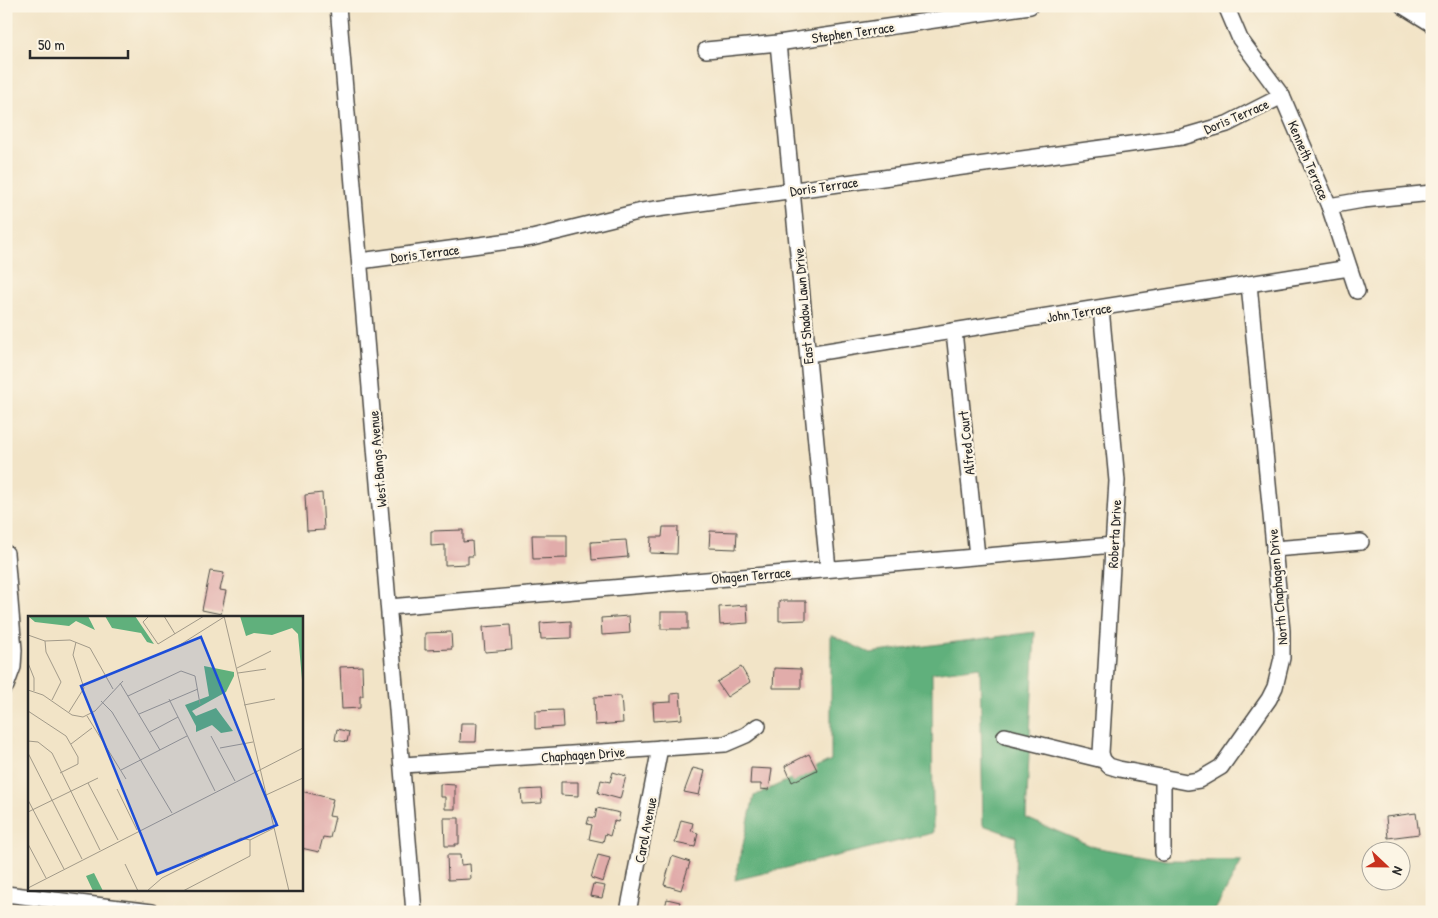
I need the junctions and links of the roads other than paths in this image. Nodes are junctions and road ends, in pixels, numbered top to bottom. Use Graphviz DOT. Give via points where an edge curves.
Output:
graph roads {
  1 [pos="338,6"];
  2 [pos="1030,6"];
  3 [pos="1226,6"];
  4 [pos="1403,6"];
  5 [pos="1432,24"];
  6 [pos="778,43"];
  7 [pos="706,50"];
  8 [pos="1282,96"];
  9 [pos="792,190"];
  10 [pos="1432,193"];
  11 [pos="1329,206"];
  12 [pos="360,261"];
  13 [pos="1349,268"];
  14 [pos="1249,284"];
  15 [pos="1357,291"];
  16 [pos="1101,308"];
  17 [pos="954,331"];
  18 [pos="808,354"];
  19 [pos="1361,542"];
  20 [pos="1114,545"];
  21 [pos="1274,549"];
  22 [pos="6,553"];
  23 [pos="977,556"];
  24 [pos="828,568"];
  25 [pos="389,607"];
  26 [pos="6,686"];
  27 [pos="758,726"];
  28 [pos="1005,736"];
  29 [pos="660,748"];
  30 [pos="1103,760"];
  31 [pos="402,765"];
  32 [pos="1163,777"];
  33 [pos="1164,852"];
  34 [pos="6,894"];
  35 [pos="152,912"];
  36 [pos="414,912"];
  37 [pos="628,912"];
  1 -- 12 [label="street, West Bangs Avenue"];
  2 -- 6 [label="street, Stephen Terrace"];
  3 -- 8 [label="street, Kenneth Terrace" via="1240,39"];
  4 -- 5 [label="street"];
  6 -- 7 [label="street, Stephen Terrace"];
  6 -- 9 [label="street, East Shadow Lawn Drive"];
  8 -- 9 [label="street, Doris Terrace" via="1227,124 1182,137"];
  8 -- 11 [label="street, Kenneth Terrace"];
  9 -- 12 [label="street, Doris Terrace" via="642,211 507,243"];
  9 -- 18 [label="street, East Shadow Lawn Drive"];
  10 -- 11 [label="street"];
  11 -- 13 [label="street, Kenneth Terrace"];
  12 -- 25 [label="street, West Bangs Avenue"];
  13 -- 14 [label="street, John Terrace"];
  13 -- 15 [label="street, Kenneth Terrace"];
  14 -- 16 [label="street, John Terrace"];
  14 -- 21 [label="street, North Chaphagen Drive"];
  16 -- 17 [label="street, John Terrace"];
  16 -- 20 [label="street, Roberta Drive" via="1117,463"];
  17 -- 18 [label="street, John Terrace"];
  17 -- 23 [label="street, Alfred Court"];
  18 -- 24 [label="street, East Shadow Lawn Drive"];
  19 -- 21 [label="street"];
  20 -- 23 [label="street, Ohagen Terrace"];
  20 -- 30 [label="street, Roberta Drive"];
  21 -- 32 [label="street, North Chaphagen Drive" via="1282,658 1272,693 1221,767 1199,780 1187,782"];
  22 -- 26 [label="street" via="14,650"];
  23 -- 24 [label="street, Ohagen Terrace"];
  24 -- 25 [label="street, Ohagen Terrace"];
  25 -- 31 [label="street, West Bangs Avenue"];
  27 -- 29 [label="street, Chaphagen Drive" via="725,744"];
  28 -- 30 [label="street, North Chaphagen Drive"];
  29 -- 31 [label="street, Chaphagen Drive"];
  29 -- 37 [label="street, Carol Avenue"];
  30 -- 32 [label="street, North Chaphagen Drive" via="1114,767"];
  31 -- 36 [label="street, West Bangs Avenue"];
  32 -- 33 [label="street"];
  34 -- 35 [label="street"];
}
